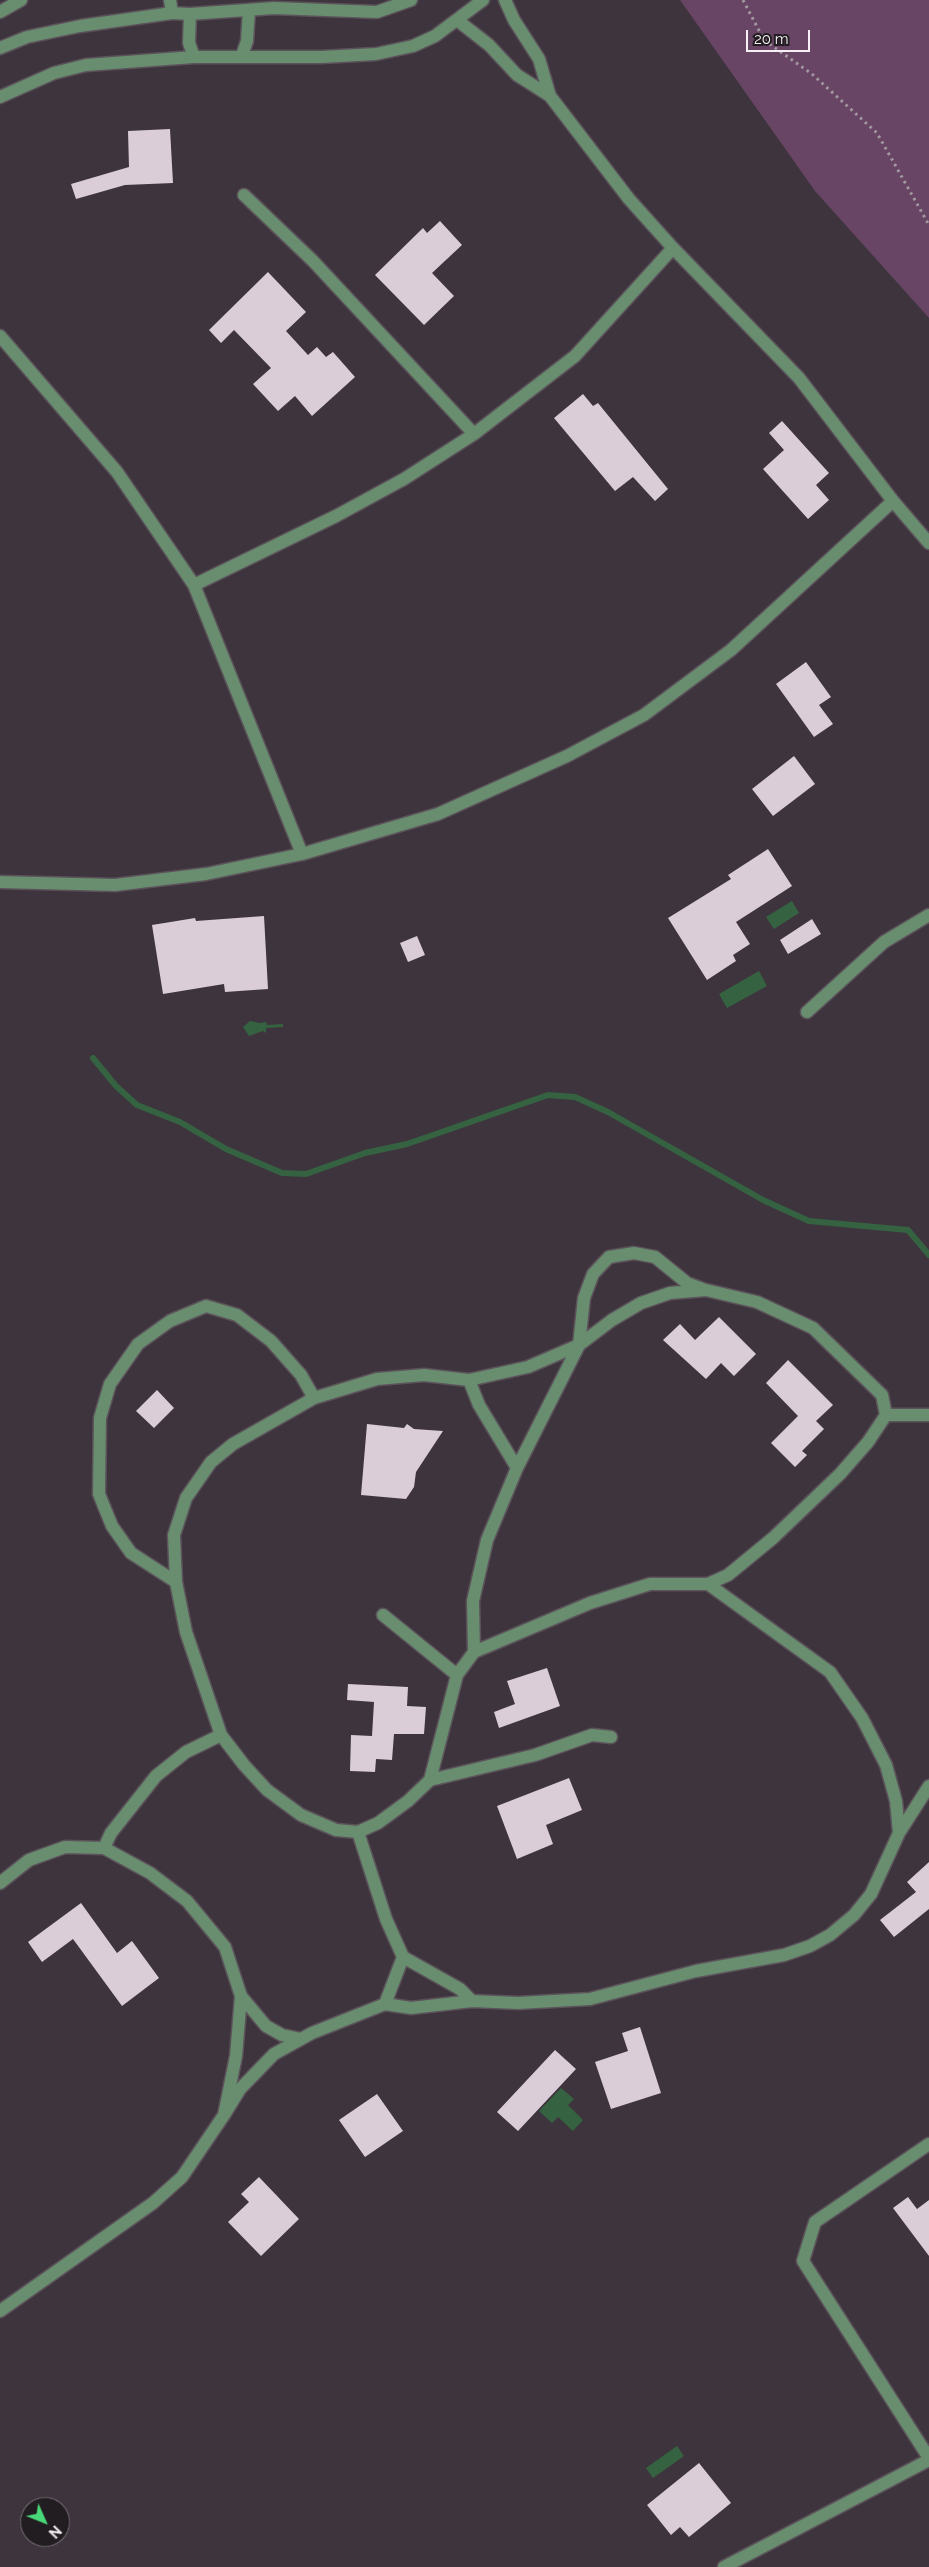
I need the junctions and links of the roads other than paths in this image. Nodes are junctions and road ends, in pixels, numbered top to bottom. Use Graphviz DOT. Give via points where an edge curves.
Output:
graph roads {
  1 [pos="20,0"];
  2 [pos="170,0"];
  3 [pos="411,0"];
  4 [pos="483,0"];
  5 [pos="505,0"];
  6 [pos="249,10"];
  7 [pos="0,12"];
  8 [pos="172,13"];
  9 [pos="190,14"];
  10 [pos="457,20"];
  11 [pos="0,48"];
  12 [pos="242,56"];
  13 [pos="194,57"];
  14 [pos="0,96"];
  15 [pos="550,96"];
  16 [pos="244,196"];
  17 [pos="673,248"];
  18 [pos="0,336"];
  19 [pos="474,434"];
  20 [pos="893,501"];
  21 [pos="929,543"];
  22 [pos="194,585"];
  23 [pos="302,854"];
  24 [pos="0,882"];
  25 [pos="929,915"];
  26 [pos="807,1012"];
  27 [pos="706,1290"];
  28 [pos="580,1345"];
  29 [pos="469,1380"];
  30 [pos="314,1398"];
  31 [pos="886,1415"];
  32 [pos="929,1415"];
  33 [pos="517,1468"];
  34 [pos="176,1582"];
  35 [pos="708,1584"];
  36 [pos="382,1615"];
  37 [pos="474,1652"];
  38 [pos="457,1675"];
  39 [pos="221,1735"];
  40 [pos="610,1737"];
  41 [pos="430,1780"];
  42 [pos="929,1786"];
  43 [pos="358,1832"];
  44 [pos="899,1833"];
  45 [pos="104,1848"];
  46 [pos="0,1883"];
  47 [pos="403,1957"];
  48 [pos="241,1996"];
  49 [pos="472,2001"];
  50 [pos="385,2004"];
  51 [pos="301,2039"];
  52 [pos="224,2115"];
  53 [pos="929,2144"];
  54 [pos="0,2311"];
  55 [pos="929,2459"];
  56 [pos="724,2567"];
  1 -- 7 [label="street"];
  2 -- 8 [label="street"];
  3 -- 6 [label="street" via="377,12"];
  4 -- 10 [label="street"];
  5 -- 15 [label="street" via="539,59"];
  6 -- 9 [label="street"];
  6 -- 12 [label="street" via="247,41"];
  8 -- 9 [label="street"];
  8 -- 11 [label="street" via="80,26 27,37"];
  9 -- 13 [label="street" via="189,43"];
  10 -- 12 [label="street" via="435,36 413,46 376,54 321,58"];
  10 -- 15 [label="street" via="517,75"];
  12 -- 13 [label="street"];
  13 -- 14 [label="street" via="86,65 54,73"];
  15 -- 17 [label="street" via="629,199"];
  16 -- 19 [label="street" via="312,261"];
  17 -- 19 [label="street" via="575,356"];
  17 -- 20 [label="street" via="799,378"];
  18 -- 22 [label="street" via="117,472"];
  19 -- 22 [label="street" via="404,479 336,516"];
  20 -- 21 [label="street"];
  20 -- 23 [label="street" via="731,650 644,715 567,756 438,814"];
  22 -- 23 [label="street"];
  23 -- 24 [label="street" via="206,874 115,885"];
  25 -- 26 [label="street" via="884,942"];
  27 -- 28 [label="street" via="670,1293 641,1303"];
  27 -- 28 [label="street" via="687,1283 655,1257 634,1253 609,1257 593,1274 584,1298"];
  27 -- 31 [label="street" via="757,1302 812,1328 882,1395"];
  28 -- 29 [label="street" via="528,1367"];
  28 -- 33 [label="street"];
  29 -- 30 [label="street" via="424,1375 377,1379"];
  29 -- 33 [label="street" via="479,1405"];
  30 -- 34 [label="street" via="233,1444 211,1462 186,1498 174,1535"];
  30 -- 34 [label="street" via="301,1375 271,1341 237,1315 206,1306 170,1320 138,1344 110,1384 100,1418 99,1494 112,1526 131,1553"];
  31 -- 32 [label="street"];
  31 -- 35 [label="street" via="840,1474 728,1575"];
  33 -- 37 [label="street" via="487,1540 473,1601"];
  34 -- 39 [label="street" via="186,1632"];
  35 -- 37 [label="street" via="650,1584 590,1602"];
  35 -- 44 [label="street" via="830,1672 862,1718 886,1764 896,1801"];
  36 -- 38 [label="street"];
  37 -- 38 [label="street"];
  38 -- 41 [label="street"];
  39 -- 43 [label="street" via="267,1790 300,1815 336,1830"];
  39 -- 45 [label="street" via="186,1752 156,1776 111,1834"];
  40 -- 41 [label="street" via="592,1735 535,1755"];
  41 -- 43 [label="street" via="378,1823"];
  42 -- 44 [label="street"];
  43 -- 47 [label="street" via="386,1919"];
  44 -- 49 [label="street" via="871,1894 854,1915 830,1935 810,1946 784,1955 696,1971 590,1999 518,2003"];
  45 -- 46 [label="street" via="65,1847 29,1860"];
  45 -- 48 [label="street" via="150,1873 187,1901 225,1947"];
  47 -- 49 [label="street" via="460,1989"];
  47 -- 50 [label="street"];
  48 -- 51 [label="street" via="266,2026 282,2035"];
  48 -- 52 [label="street" via="236,2056"];
  49 -- 50 [label="street" via="411,2008"];
  50 -- 51 [label="street"];
  51 -- 52 [label="street" via="274,2054 240,2089"];
  52 -- 54 [label="street" via="182,2177 153,2203"];
  53 -- 55 [label="street" via="815,2222 804,2261"];
  55 -- 56 [label="street"];
}
